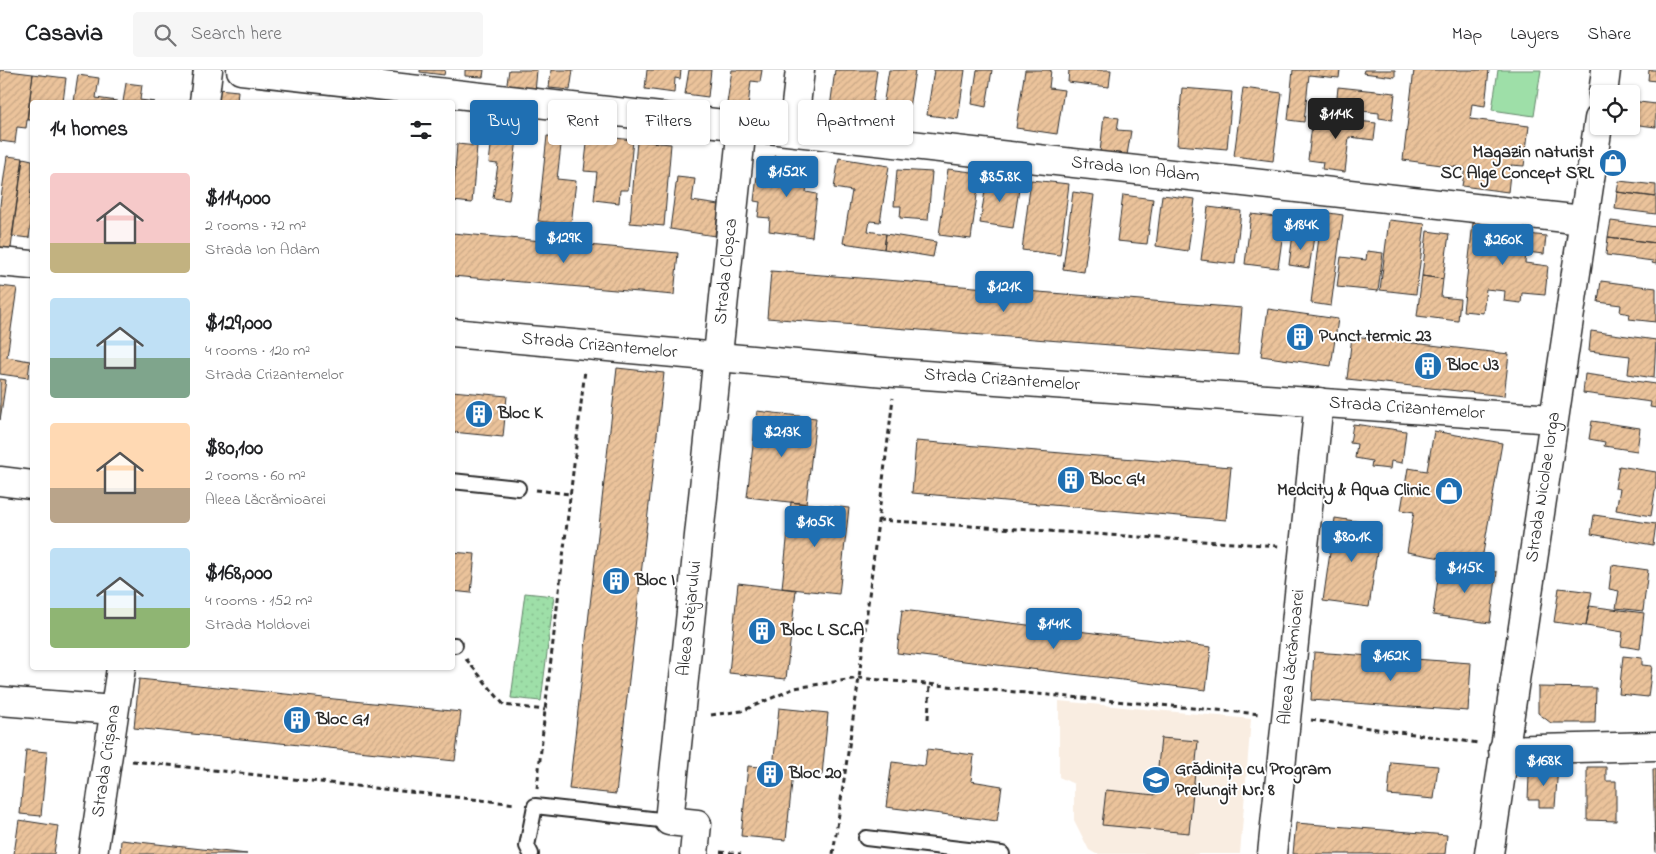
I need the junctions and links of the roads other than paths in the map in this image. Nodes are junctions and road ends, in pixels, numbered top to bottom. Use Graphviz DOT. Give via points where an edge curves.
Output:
graph roads {
  1 [pos="208,70"];
  2 [pos="241,70"];
  3 [pos="800,70"];
  4 [pos="1606,70"];
  5 [pos="1604,85"];
  6 [pos="204,100"];
  7 [pos="720,124"];
  8 [pos="788,131"];
  9 [pos="793,131"];
  10 [pos="1596,135"];
  11 [pos="740,145"];
  12 [pos="1583,220"];
  13 [pos="0,262"];
  14 [pos="30,265"];
  15 [pos="455,333"];
  16 [pos="718,357"];
  17 [pos="1319,402"];
  18 [pos="1554,419"];
  19 [pos="0,481"];
  20 [pos="455,481"];
  21 [pos="30,485"];
  22 [pos="518,488"];
  23 [pos="121,670"];
  24 [pos="0,700"];
  25 [pos="114,710"];
  26 [pos="1656,746"];
  27 [pos="1494,747"];
  28 [pos="669,821"];
  29 [pos="866,838"];
  30 [pos="93,854"];
  31 [pos="532,854"];
  32 [pos="694,854"];
  33 [pos="1002,854"];
  34 [pos="1272,854"];
  35 [pos="1489,854"];
  1 -- 6 [label="street"];
  2 -- 7 [label="street, Strada Ion Adam"];
  3 -- 9 [label="street"];
  4 -- 5 [label="street"];
  8 -- 9 [label="street, Strada Ion Adam"];
  9 -- 12 [label="street, Strada Ion Adam"];
  10 -- 12 [label="street, Strada Nicolae Iorga"];
  11 -- 16 [label="street, Strada Cloșca"];
  12 -- 18 [label="street, Strada Nicolae Iorga"];
  13 -- 14 [label="street"];
  15 -- 16 [label="street, Strada Crizantemelor"];
  16 -- 17 [label="street, Strada Crizantemelor" via="896,373"];
  16 -- 28 [label="street, Aleea Stejarului"];
  17 -- 18 [label="street, Strada Crizantemelor"];
  17 -- 34 [label="street, Aleea Lăcrămioarei"];
  18 -- 27 [label="street, Strada Nicolae Iorga"];
  19 -- 21 [label="street"];
  20 -- 22 [label="lane"];
  23 -- 25 [label="street, Strada Crișana"];
  24 -- 25 [label="street"];
  25 -- 30 [label="street, Strada Crișana"];
  26 -- 27 [label="street"];
  27 -- 35 [label="street, Strada Nicolae Iorga"];
  28 -- 31 [label="lane" via="535,806 527,846"];
  28 -- 32 [label="street" via="697,824"];
  29 -- 33 [label="lane"];
}
